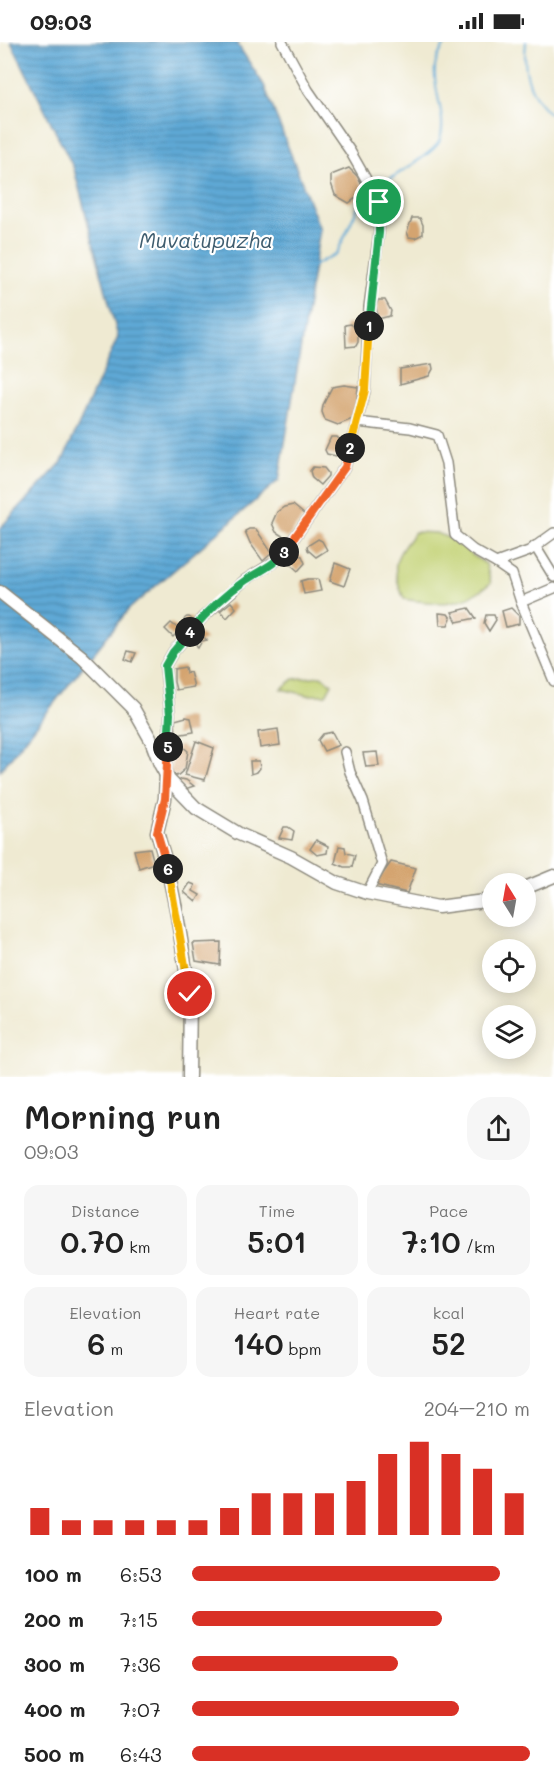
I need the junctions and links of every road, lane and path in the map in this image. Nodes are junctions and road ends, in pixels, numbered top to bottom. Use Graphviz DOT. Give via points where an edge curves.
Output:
graph roads {
  1 [pos="282,42"];
  2 [pos="357,422"];
  3 [pos="554,533"];
  4 [pos="536,546"];
  5 [pos="496,562"];
  6 [pos="554,577"];
  7 [pos="554,588"];
  8 [pos="0,592"];
  9 [pos="521,602"];
  10 [pos="554,681"];
  11 [pos="345,752"];
  12 [pos="166,774"];
  13 [pos="554,876"];
  14 [pos="536,883"];
  15 [pos="367,893"];
  16 [pos="482,901"];
  17 [pos="189,1077"];
  1 -- 2 [label="street" via="379,202 365,390"];
  2 -- 5 [label="street" via="437,435 446,463 455,535"];
  2 -- 12 [label="street" via="345,467 279,559 244,580 203,617 165,666 170,714"];
  3 -- 4 [label="street"];
  4 -- 5 [label="street"];
  4 -- 6 [label="street"];
  5 -- 9 [label="street" via="512,574"];
  7 -- 9 [label="street"];
  8 -- 12 [label="main road" via="82,657 133,708"];
  9 -- 10 [label="street"];
  11 -- 15 [label="street" via="382,864"];
  12 -- 15 [label="main road" via="196,808 231,829 337,883"];
  12 -- 17 [label="main road" via="157,832 176,909 190,994"];
  13 -- 14 [label="main road"];
  15 -- 16 [label="main road" via="438,907"];
}
